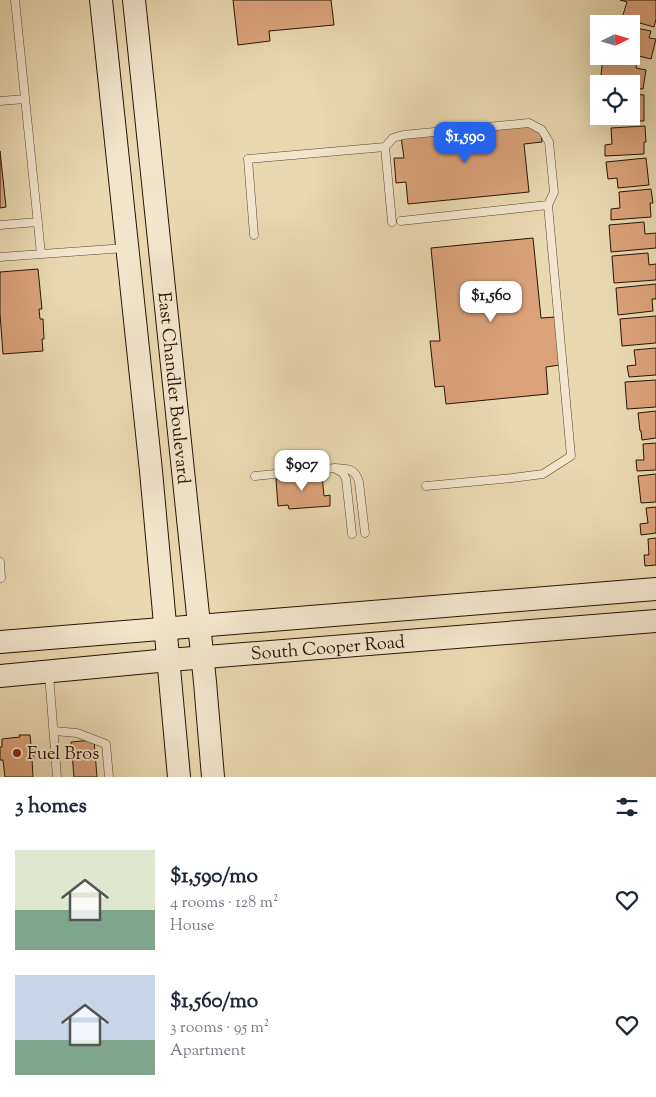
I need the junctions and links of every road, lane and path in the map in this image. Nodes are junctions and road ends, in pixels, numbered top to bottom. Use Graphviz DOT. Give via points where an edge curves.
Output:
graph roads {
  1 [pos="15,0"];
  2 [pos="101,0"];
  3 [pos="134,0"];
  4 [pos="25,98"];
  5 [pos="0,101"];
  6 [pos="385,147"];
  7 [pos="548,206"];
  8 [pos="401,220"];
  9 [pos="38,222"];
  10 [pos="392,222"];
  11 [pos="0,225"];
  12 [pos="254,236"];
  13 [pos="159,245"];
  14 [pos="127,248"];
  15 [pos="41,254"];
  16 [pos="0,257"];
  17 [pos="335,468"];
  18 [pos="255,476"];
  19 [pos="426,486"];
  20 [pos="364,533"];
  21 [pos="352,534"];
  22 [pos="0,562"];
  23 [pos="1,578"];
  24 [pos="656,589"];
  25 [pos="523,599"];
  26 [pos="656,622"];
  27 [pos="198,626"];
  28 [pos="166,629"];
  29 [pos="525,631"];
  30 [pos="0,642"];
  31 [pos="202,658"];
  32 [pos="169,660"];
  33 [pos="49,672"];
  34 [pos="0,676"];
  35 [pos="54,731"];
  36 [pos="57,777"];
  37 [pos="109,777"];
  38 [pos="179,777"];
  39 [pos="213,777"];
  1 -- 4 [label="lane"];
  2 -- 14 [label="main road, East Chandler Boulevard"];
  3 -- 13 [label="main road, East Chandler Boulevard"];
  4 -- 5 [label="lane"];
  4 -- 9 [label="lane"];
  6 -- 7 [label="lane" via="393,138 403,135 529,123 542,130 549,142 554,192"];
  6 -- 10 [label="lane"];
  6 -- 12 [label="lane" via="248,159"];
  7 -- 8 [label="lane"];
  7 -- 19 [label="lane" via="571,456 543,474"];
  9 -- 11 [label="lane"];
  9 -- 15 [label="lane"];
  13 -- 14 [label="main road"];
  13 -- 27 [label="main road, East Chandler Boulevard"];
  14 -- 15 [label="lane"];
  14 -- 28 [label="main road, East Chandler Boulevard"];
  15 -- 16 [label="lane"];
  17 -- 18 [label="lane"];
  17 -- 20 [label="lane" via="347,469 357,476"];
  17 -- 21 [label="lane" via="346,479"];
  22 -- 23 [label="lane"];
  24 -- 25 [label="main road, South Cooper Road"];
  25 -- 27 [label="main road, South Cooper Road"];
  25 -- 29 [label="main road"];
  26 -- 29 [label="main road, South Cooper Road"];
  27 -- 28 [label="main road, South Cooper Road"];
  27 -- 31 [label="main road, East Chandler Boulevard"];
  28 -- 30 [label="main road, South Cooper Road"];
  28 -- 32 [label="main road, East Chandler Boulevard"];
  29 -- 31 [label="main road, South Cooper Road"];
  31 -- 32 [label="main road, South Cooper Road"];
  31 -- 39 [label="main road, East Chandler Boulevard"];
  32 -- 33 [label="main road, South Cooper Road"];
  32 -- 38 [label="main road, East Chandler Boulevard"];
  33 -- 34 [label="main road, South Cooper Road"];
  33 -- 35 [label="lane"];
  35 -- 36 [label="lane"];
  35 -- 37 [label="lane" via="77,733 106,744"];
}
